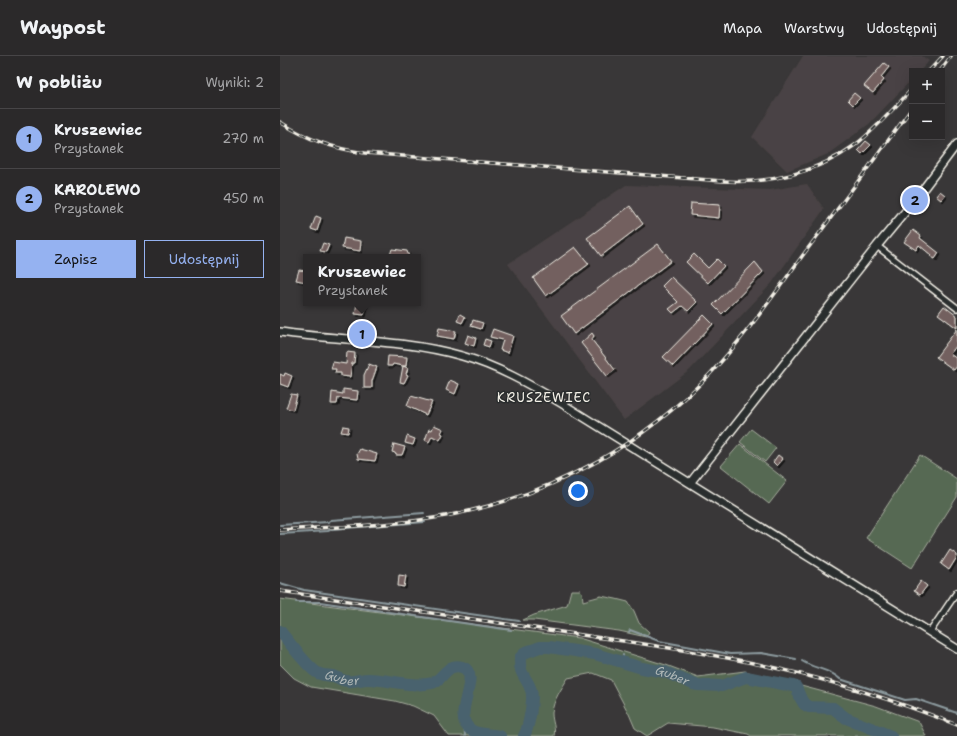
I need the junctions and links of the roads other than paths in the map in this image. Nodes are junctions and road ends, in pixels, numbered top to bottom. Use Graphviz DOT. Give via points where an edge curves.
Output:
graph roads {
  1 [pos="957,144"];
  2 [pos="876,246"];
  3 [pos="957,308"];
  4 [pos="280,332"];
  5 [pos="690,483"];
  6 [pos="957,592"];
  7 [pos="930,632"];
  8 [pos="957,649"];
  1 -- 2 [label="main road"];
  2 -- 3 [label="street"];
  2 -- 5 [label="main road"];
  4 -- 5 [label="main road" via="418,346 453,353 486,364 543,392"];
  5 -- 7 [label="main road"];
  6 -- 7 [label="street"];
  7 -- 8 [label="main road"];
}
